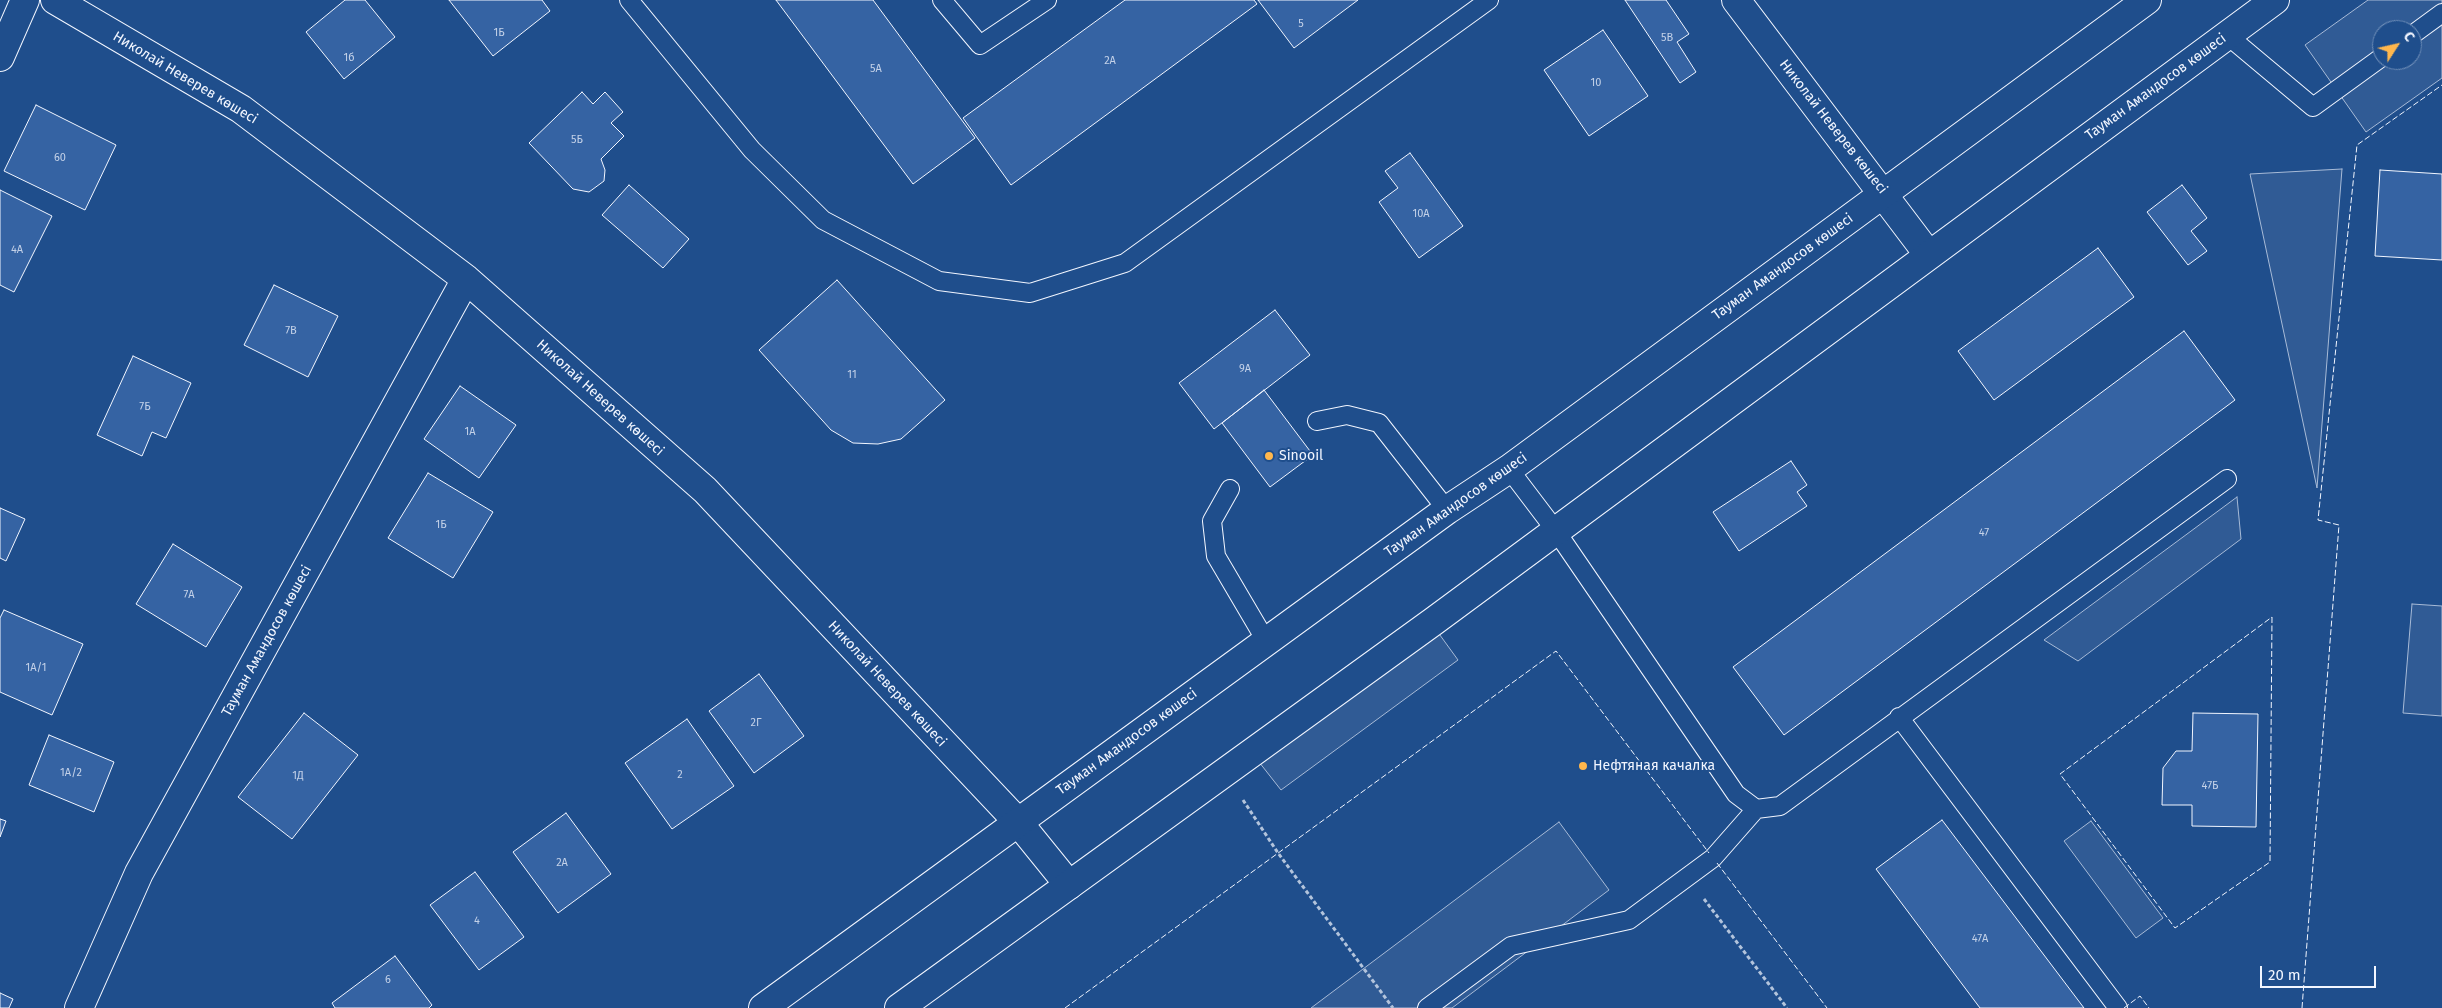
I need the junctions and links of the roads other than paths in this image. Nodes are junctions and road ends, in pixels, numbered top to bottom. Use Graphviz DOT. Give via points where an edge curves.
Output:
graph roads {
  1 [pos="26,0"];
  2 [pos="55,0"];
  3 [pos="629,0"];
  4 [pos="942,0"];
  5 [pos="1047,0"];
  6 [pos="1489,0"];
  7 [pos="1736,0"];
  8 [pos="2147,0"];
  9 [pos="2275,0"];
  10 [pos="2442,13"];
  11 [pos="2422,28"];
  12 [pos="2227,35"];
  13 [pos="0,57"];
  14 [pos="2372,64"];
  15 [pos="1884,193"];
  16 [pos="1928,254"];
  17 [pos="466,279"];
  18 [pos="1317,421"];
  19 [pos="1509,469"];
  20 [pos="2227,478"];
  21 [pos="1230,489"];
  22 [pos="1447,510"];
  23 [pos="1556,531"];
  24 [pos="1266,642"];
  25 [pos="1899,717"];
  26 [pos="1756,809"];
  27 [pos="1018,822"];
  28 [pos="1069,885"];
  29 [pos="914,1004"];
  30 [pos="79,1008"];
  31 [pos="763,1008"];
  32 [pos="1427,1008"];
  33 [pos="2118,1008"];
  1 -- 13 [label="main road"];
  2 -- 17 [label="main road, Николай Неверев көшесі" via="241,108"];
  3 -- 6 [label="lane" via="752,150 823,220 939,281 1030,293 1125,263"];
  4 -- 5 [label="lane" via="980,45"];
  7 -- 15 [label="main road, Николай Неверев көшесі"];
  8 -- 15 [label="main road, Тауман Амандосов көшесі"];
  9 -- 12 [label="main road, Тауман Амандосов көшесі"];
  10 -- 11 [label="lane"];
  12 -- 14 [label="lane" via="2314,107"];
  12 -- 16 [label="main road, Тауман Амандосов көшесі"];
  15 -- 16 [label="main road, Николай Неверев көшесі"];
  15 -- 19 [label="main road, Тауман Амандосов көшесі"];
  16 -- 23 [label="main road, Тауман Амандосов көшесі"];
  17 -- 27 [label="main road, Николай Неверев көшесі" via="705,490"];
  17 -- 30 [label="main road, Тауман Амандосов көшесі" via="139,873"];
  18 -- 22 [label="lane" via="1347,415 1379,423"];
  19 -- 22 [label="main road, Тауман Амандосов көшесі"];
  19 -- 23 [label="lane"];
  20 -- 25 [label="lane"];
  21 -- 24 [label="lane" via="1212,520 1216,556"];
  22 -- 24 [label="main road, Тауман Амандосов көшесі"];
  23 -- 26 [label="lane" via="1736,794"];
  23 -- 28 [label="main road, Тауман Амандосов көшесі"];
  24 -- 27 [label="main road, Тауман Амандосов көшесі"];
  25 -- 26 [label="lane" via="1780,806"];
  25 -- 33 [label="lane"];
  26 -- 32 [label="lane" via="1713,858 1629,920 1511,946"];
  27 -- 28 [label="main road, Николай Неверев көшесі"];
  27 -- 31 [label="main road, Тауман Амандосов көшесі"];
  28 -- 29 [label="main road, Тауман Амандосов көшесі"];
}
